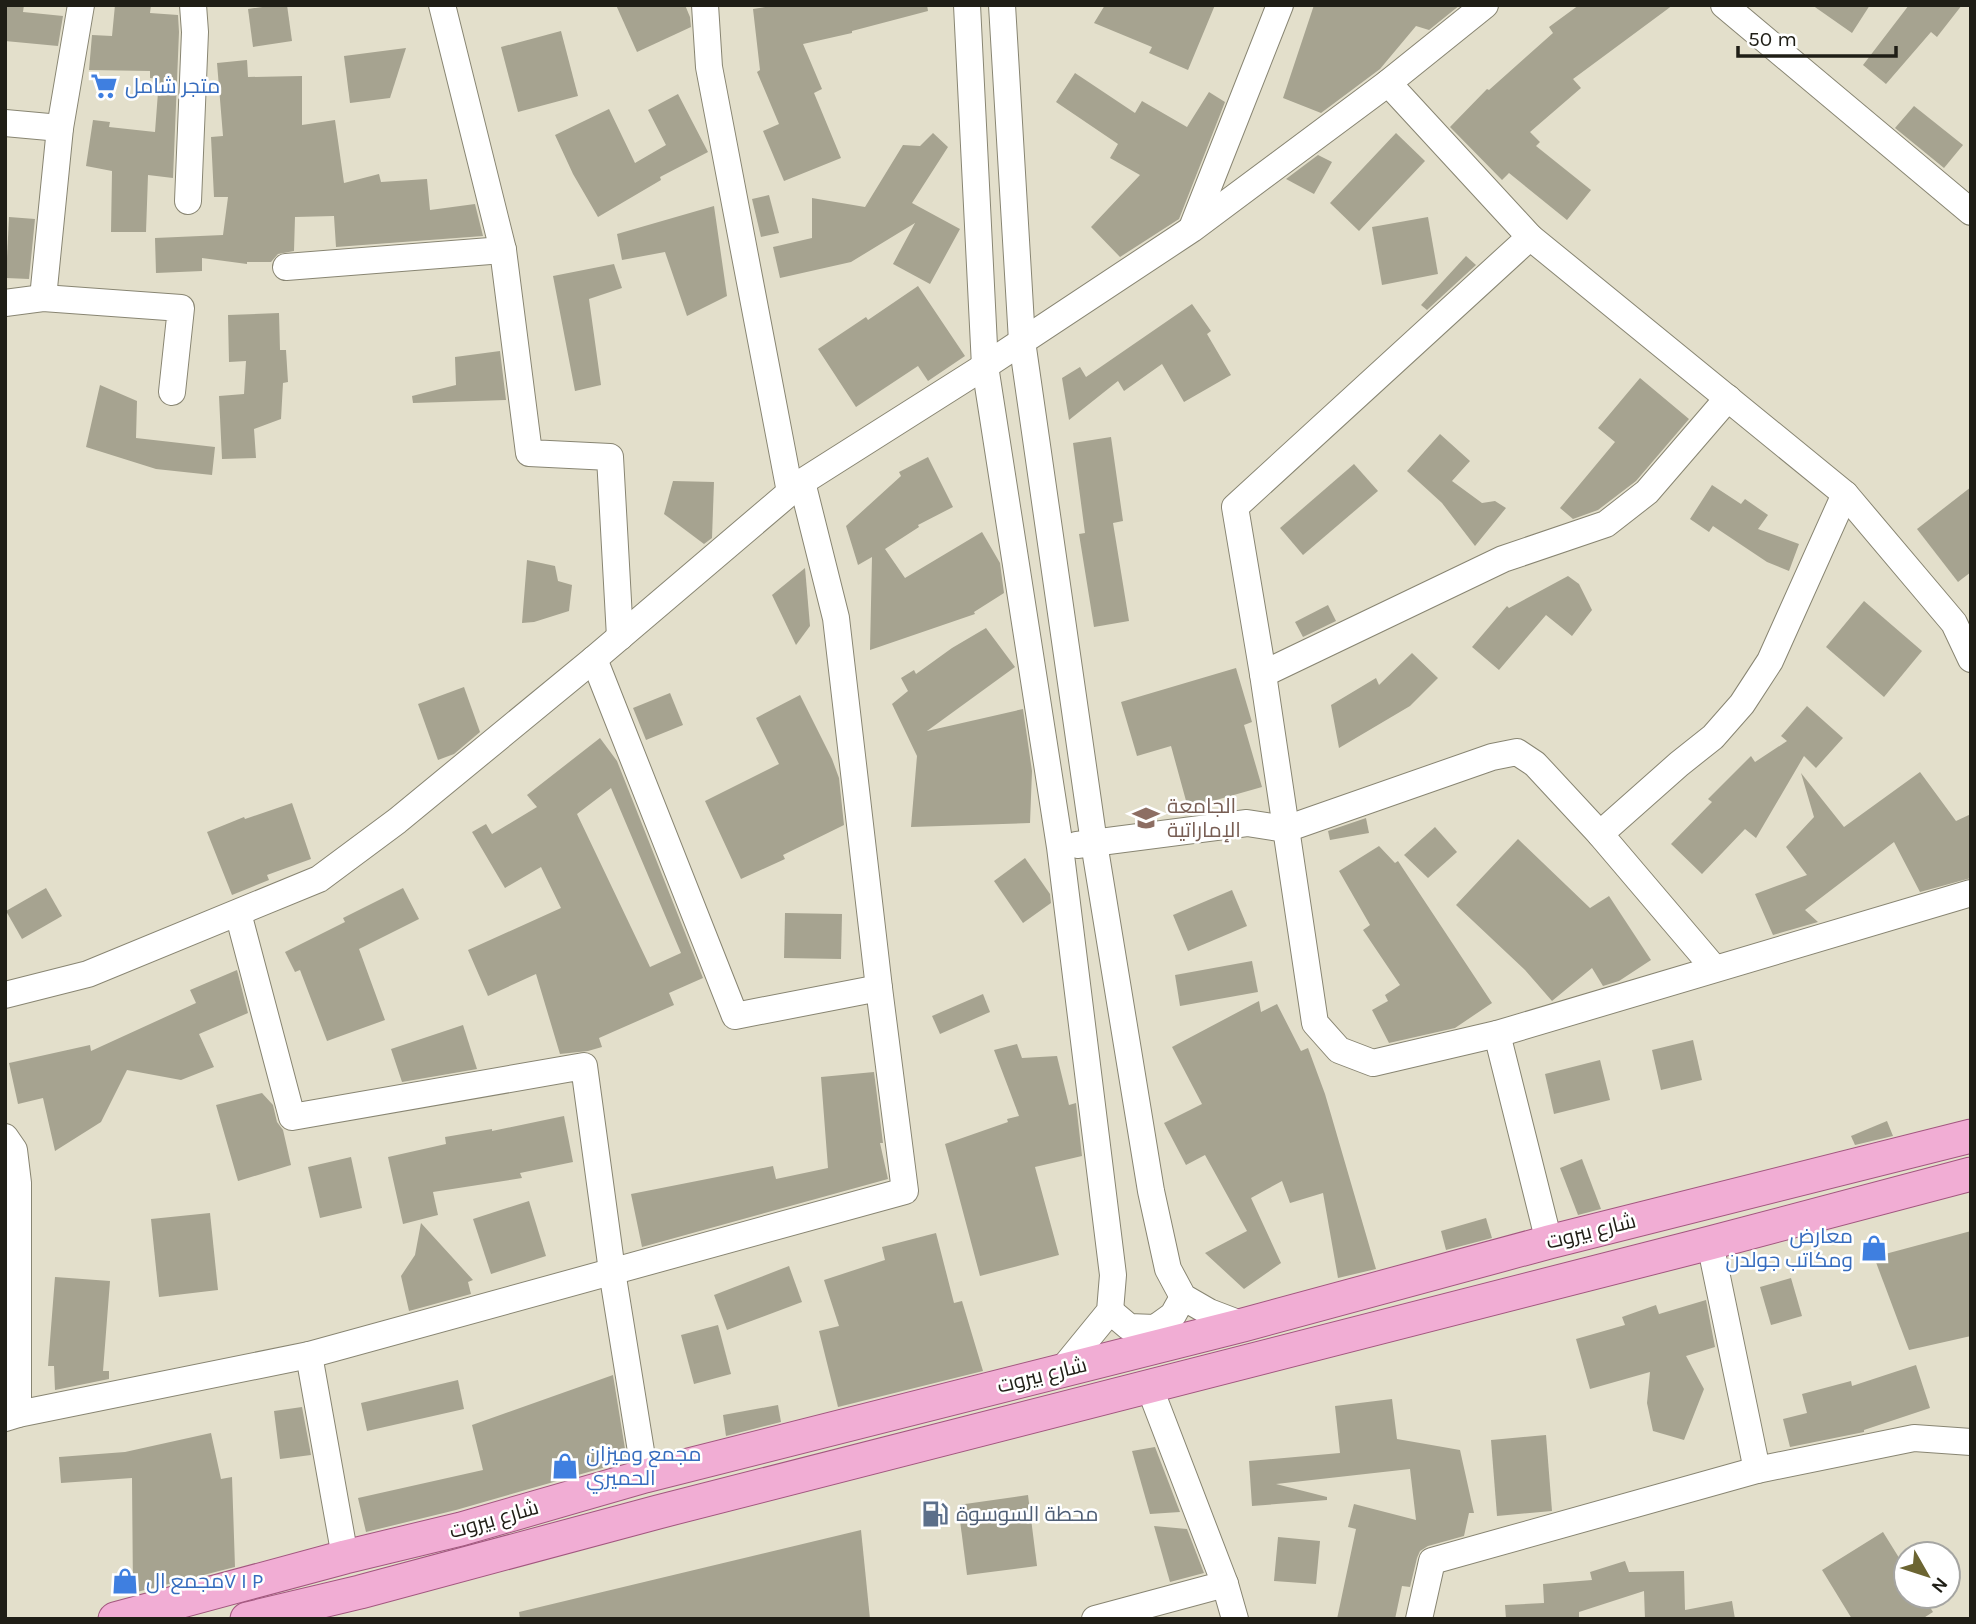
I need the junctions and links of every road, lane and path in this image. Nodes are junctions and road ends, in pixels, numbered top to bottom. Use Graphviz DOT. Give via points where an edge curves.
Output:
graph roads {
  1 [pos="81,5"];
  2 [pos="193,5"];
  3 [pos="442,5"];
  4 [pos="705,5"];
  5 [pos="967,5"];
  6 [pos="1002,5"];
  7 [pos="1280,5"];
  8 [pos="1485,5"];
  9 [pos="1724,5"];
  10 [pos="1388,83"];
  11 [pos="5,123"];
  12 [pos="60,128"];
  13 [pos="188,201"];
  14 [pos="1971,212"];
  15 [pos="1192,229"];
  16 [pos="1530,237"];
  17 [pos="503,250"];
  18 [pos="286,267"];
  19 [pos="43,298"];
  20 [pos="5,303"];
  21 [pos="1022,341"];
  22 [pos="985,366"];
  23 [pos="172,392"];
  24 [pos="1728,398"];
  25 [pos="796,487"];
  26 [pos="1845,494"];
  27 [pos="1963,614"];
  28 [pos="620,637"];
  29 [pos="594,659"];
  30 [pos="1971,659"];
  31 [pos="1263,674"];
  32 [pos="1286,829"];
  33 [pos="1600,834"];
  34 [pos="1094,843"];
  35 [pos="1060,847"];
  36 [pos="1971,893"];
  37 [pos="238,913"];
  38 [pos="1714,968"];
  39 [pos="879,988"];
  40 [pos="5,995"];
  41 [pos="1497,1034"];
  42 [pos="1971,1136"];
  43 [pos="5,1137"];
  44 [pos="1913,1151"];
  45 [pos="1971,1174"];
  46 [pos="12,1185"];
  47 [pos="1923,1185"];
  48 [pos="1549,1242"];
  49 [pos="1710,1243"];
  50 [pos="612,1272"];
  51 [pos="1182,1297"];
  52 [pos="1110,1311"];
  53 [pos="1243,1325"];
  54 [pos="309,1355"];
  55 [pos="1061,1371"];
  56 [pos="1149,1386"];
  57 [pos="12,1416"];
  58 [pos="1971,1442"];
  59 [pos="1757,1470"];
  60 [pos="645,1476"];
  61 [pos="461,1529"];
  62 [pos="345,1556"];
  63 [pos="469,1562"];
  64 [pos="1225,1584"];
  65 [pos="115,1619"];
  66 [pos="247,1619"];
  67 [pos="1095,1619"];
  68 [pos="1235,1619"];
  69 [pos="1419,1619"];
  1 -- 12 [label="street"];
  2 -- 13 [label="street"];
  3 -- 17 [label="street"];
  4 -- 25 [label="street" via="709,67"];
  5 -- 22 [label="street"];
  6 -- 21 [label="street"];
  7 -- 15 [label="street"];
  8 -- 10 [label="street"];
  9 -- 14 [label="street"];
  10 -- 15 [label="street"];
  10 -- 16 [label="street"];
  11 -- 12 [label="street"];
  12 -- 19 [label="street"];
  15 -- 21 [label="street"];
  16 -- 24 [label="street"];
  16 -- 31 [label="street" via="1235,507"];
  17 -- 18 [label="street"];
  17 -- 28 [label="street" via="529,453 610,457"];
  19 -- 20 [label="street"];
  19 -- 23 [label="street" via="181,308"];
  21 -- 22 [label="street"];
  21 -- 34 [label="street"];
  22 -- 25 [label="street"];
  22 -- 35 [label="street"];
  24 -- 26 [label="street"];
  24 -- 31 [label="street" via="1647,492 1606,524 1503,559"];
  25 -- 28 [label="street"];
  25 -- 39 [label="street" via="836,618"];
  26 -- 27 [label="street"];
  26 -- 33 [label="street" via="1770,661 1742,704 1713,737"];
  27 -- 30 [label="street"];
  28 -- 29 [label="street"];
  29 -- 37 [label="street" via="319,879"];
  29 -- 39 [label="street" via="734,1016"];
  31 -- 32 [label="street"];
  32 -- 33 [label="street" via="1517,752 1535,764"];
  32 -- 34 [label="street" via="1247,823"];
  32 -- 41 [label="street" via="1315,1023 1339,1051 1373,1063"];
  33 -- 38 [label="street"];
  34 -- 35 [label="street"];
  34 -- 51 [label="street" via="1151,1191 1168,1269"];
  35 -- 52 [label="street" via="1113,1275"];
  36 -- 38 [label="street"];
  37 -- 40 [label="street" via="88,974"];
  37 -- 50 [label="street" via="292,1117 584,1066"];
  38 -- 41 [label="street"];
  39 -- 50 [label="street" via="905,1191"];
  41 -- 48 [label="street"];
  42 -- 44 [label="main road, شارع بيروت"];
  43 -- 46 [label="street" via="14,1150"];
  44 -- 47 [label="main road"];
  44 -- 48 [label="main road, شارع بيروت"];
  45 -- 47 [label="main road, شارع بيروت"];
  46 -- 57 [label="street"];
  47 -- 49 [label="main road, شارع بيروت"];
  48 -- 53 [label="main road, شارع بيروت"];
  49 -- 56 [label="main road, شارع بيروت"];
  49 -- 59 [label="street"];
  50 -- 54 [label="street"];
  50 -- 60 [label="street"];
  51 -- 52 [label="street" via="1173,1315 1155,1328 1129,1327"];
  51 -- 53 [label="street"];
  52 -- 55 [label="street"];
  53 -- 55 [label="main road, شارع بيروت"];
  54 -- 57 [label="street"];
  54 -- 62 [label="street"];
  55 -- 60 [label="main road, شارع بيروت"];
  56 -- 63 [label="main road, شارع بيروت"];
  56 -- 64 [label="street"];
  58 -- 59 [label="street" via="1914,1437"];
  59 -- 69 [label="street" via="1432,1561"];
  60 -- 61 [label="main road, شارع بيروت"];
  61 -- 62 [label="main road, شارع بيروت"];
  61 -- 63 [label="main road"];
  62 -- 65 [label="main road, شارع بيروت"];
  63 -- 66 [label="main road, شارع بيروت"];
  64 -- 67 [label="street"];
  64 -- 68 [label="street"];
}
